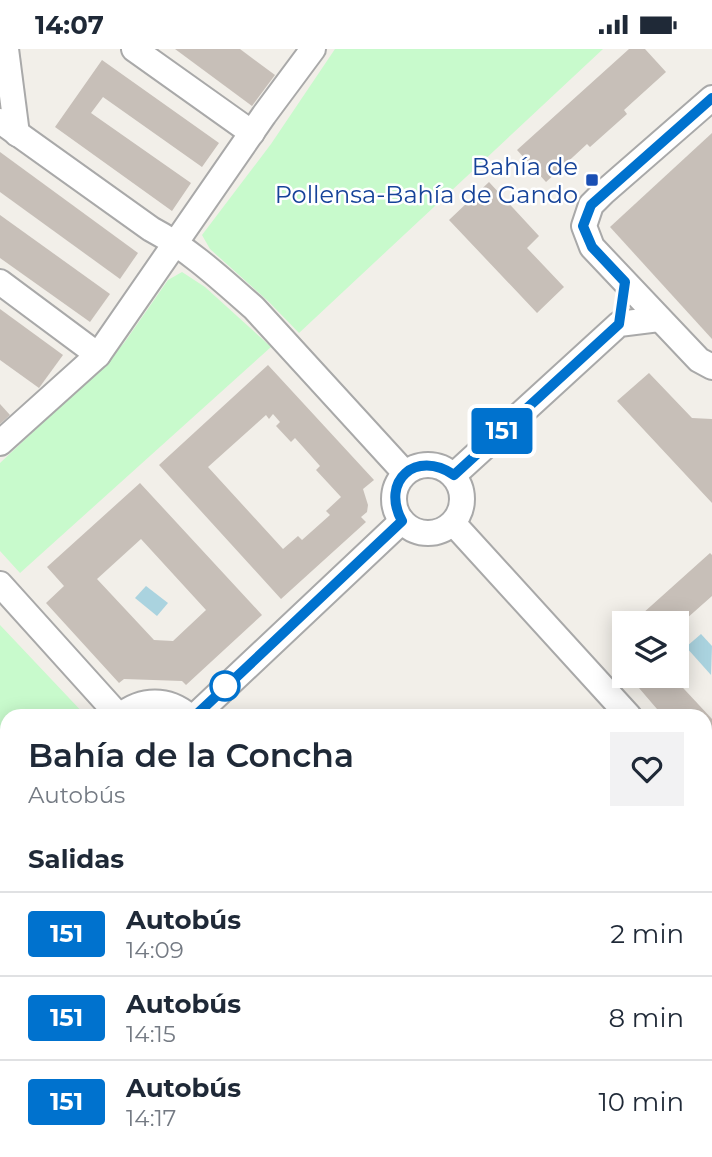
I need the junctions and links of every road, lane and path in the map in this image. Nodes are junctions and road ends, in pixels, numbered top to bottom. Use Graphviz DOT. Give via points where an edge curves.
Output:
graph roads {
  1 [pos="6,49"];
  2 [pos="134,49"];
  3 [pos="313,49"];
  4 [pos="712,98"];
  5 [pos="9,128"];
  6 [pos="252,133"];
  7 [pos="178,243"];
  8 [pos="0,282"];
  9 [pos="625,282"];
  10 [pos="659,319"];
  11 [pos="619,324"];
  12 [pos="98,355"];
  13 [pos="712,367"];
  14 [pos="0,443"];
  15 [pos="405,473"];
  16 [pos="454,475"];
  17 [pos="402,521"];
  18 [pos="453,523"];
  19 [pos="0,584"];
  20 [pos="114,709"];
  21 [pos="129,709"];
  22 [pos="181,709"];
  23 [pos="202,709"];
  24 [pos="623,709"];
  1 -- 5 [label="street"];
  2 -- 6 [label="street"];
  3 -- 6 [label="street"];
  4 -- 9 [label="street" via="591,205 583,226 592,247"];
  5 -- 7 [label="street" via="151,229"];
  6 -- 7 [label="street"];
  7 -- 12 [label="street"];
  7 -- 15 [label="street" via="254,308"];
  8 -- 12 [label="street"];
  9 -- 10 [label="street"];
  9 -- 11 [label="street"];
  10 -- 11 [label="street"];
  10 -- 13 [label="street" via="699,360"];
  11 -- 16 [label="street"];
  12 -- 14 [label="street"];
  15 -- 16 [label="street" via="434,465"];
  15 -- 17 [label="street" via="394,499"];
  16 -- 18 [label="street" via="462,505"];
  17 -- 18 [label="street" via="412,529 432,533"];
  17 -- 23 [label="street"];
  18 -- 24 [label="street"];
  19 -- 20 [label="street"];
  21 -- 22 [label="street" via="146,702 164,702"];
}
